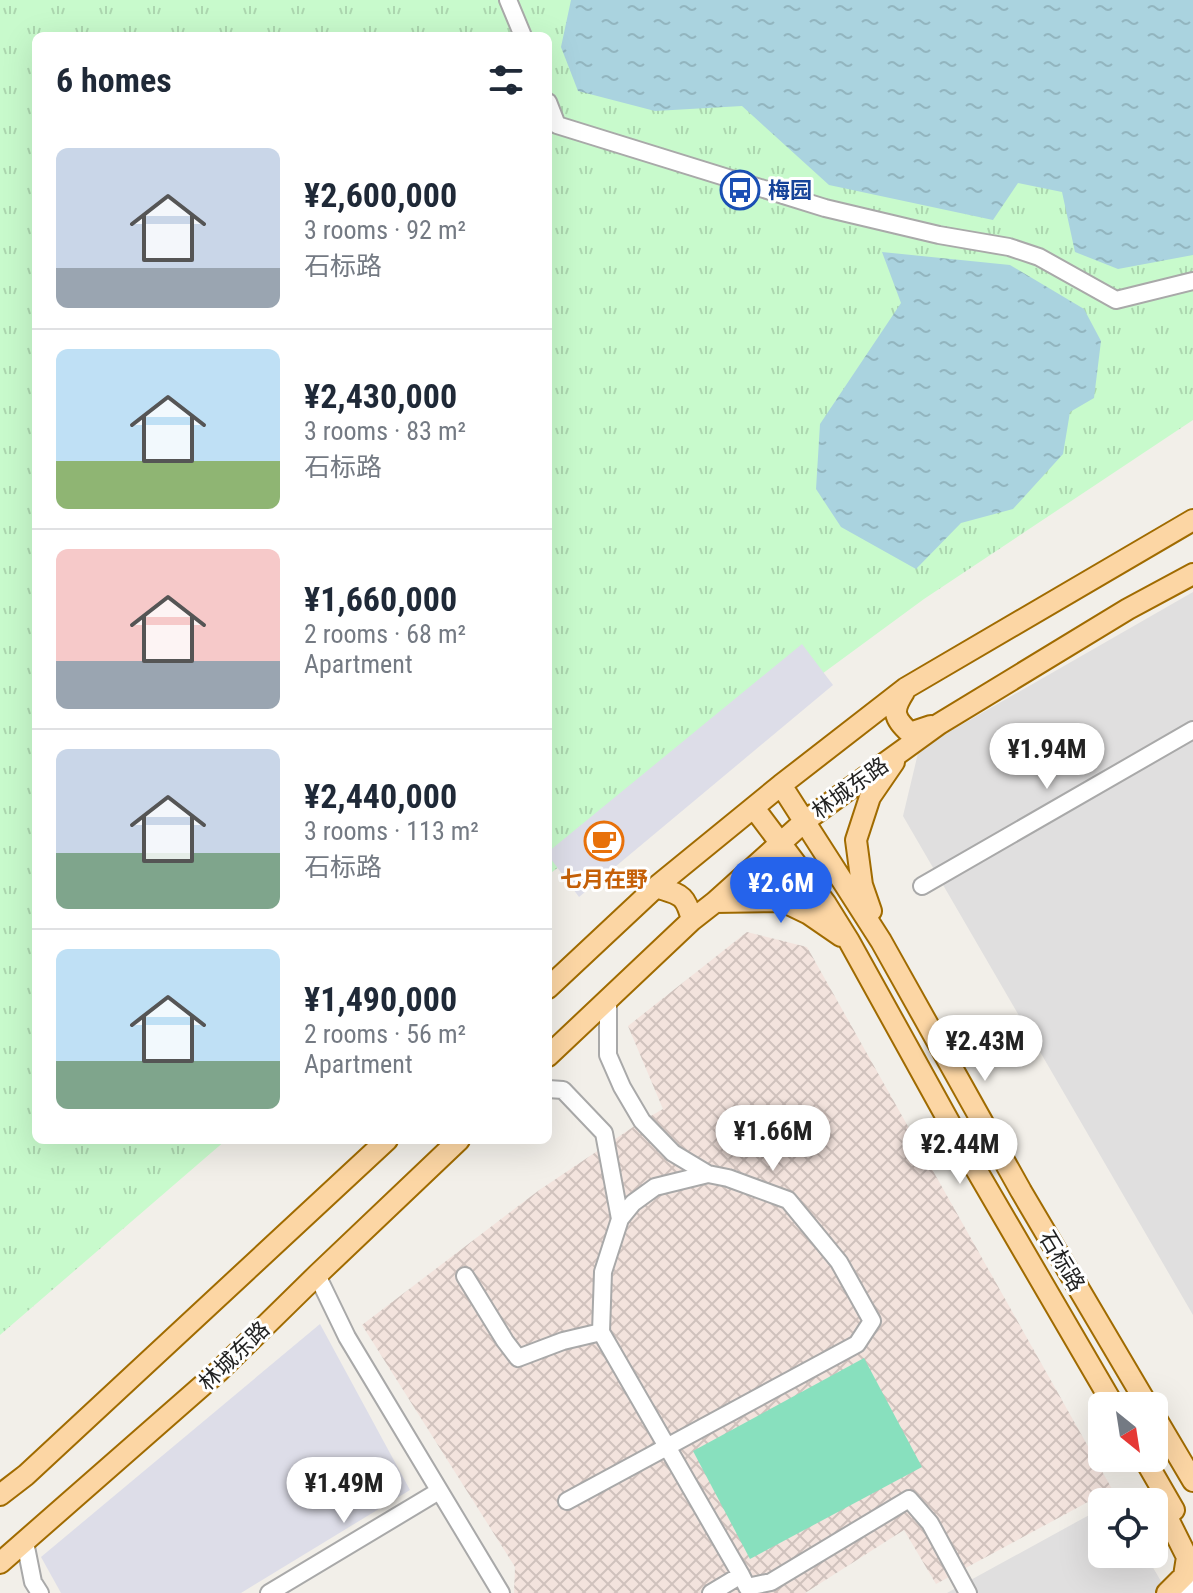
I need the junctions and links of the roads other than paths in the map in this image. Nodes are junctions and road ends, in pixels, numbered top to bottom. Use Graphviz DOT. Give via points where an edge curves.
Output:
graph roads {
  1 [pos="508,0"];
  2 [pos="521,32"];
  3 [pos="552,112"];
  4 [pos="1193,281"];
  5 [pos="1193,520"];
  6 [pos="1193,574"];
  7 [pos="906,688"];
  8 [pos="939,724"];
  9 [pos="1193,730"];
  10 [pos="903,749"];
  11 [pos="781,785"];
  12 [pos="754,808"];
  13 [pos="805,821"];
  14 [pos="781,843"];
  15 [pos="922,886"];
  16 [pos="656,887"];
  17 [pos="849,889"];
  18 [pos="715,902"];
  19 [pos="826,904"];
  20 [pos="692,920"];
  21 [pos="849,941"];
  22 [pos="881,941"];
  23 [pos="552,984"];
  24 [pos="608,999"];
  25 [pos="552,1052"];
  26 [pos="552,1089"];
  27 [pos="383,1144"];
  28 [pos="455,1144"];
  29 [pos="708,1174"];
  30 [pos="620,1219"];
  31 [pos="317,1275"];
  32 [pos="465,1276"];
  33 [pos="601,1332"];
  34 [pos="1106,1392"];
  35 [pos="1140,1392"];
  36 [pos="1168,1439"];
  37 [pos="667,1448"];
  38 [pos="1193,1481"];
  39 [pos="439,1491"];
  40 [pos="0,1495"];
  41 [pos="1168,1500"];
  42 [pos="567,1501"];
  43 [pos="1168,1519"];
  44 [pos="1192,1541"];
  45 [pos="25,1542"];
  46 [pos="0,1563"];
  47 [pos="741,1575"];
  48 [pos="1193,1585"];
  49 [pos="40,1593"];
  50 [pos="269,1593"];
  51 [pos="501,1593"];
  52 [pos="711,1593"];
  53 [pos="968,1593"];
  54 [pos="1167,1593"];
  55 [pos="1177,1593"];
  1 -- 2 [label="street"];
  3 -- 4 [label="street" via="557,125 825,208 1009,247 1039,257 1116,300"];
  5 -- 7 [label="main road, 林城东路"];
  6 -- 8 [label="main road, 林城东路"];
  7 -- 8 [label="main road" via="895,706 897,722 910,733"];
  7 -- 11 [label="main road, 林城东路"];
  8 -- 10 [label="main road, 林城东路"];
  9 -- 15 [label="street"];
  10 -- 13 [label="main road, 林城东路"];
  10 -- 22 [label="main road" via="870,797 856,840 862,885"];
  11 -- 12 [label="main road, 林城东路"];
  11 -- 13 [label="main road, 石标路"];
  12 -- 14 [label="main road, 石标路"];
  12 -- 16 [label="main road, 林城东路"];
  13 -- 14 [label="main road, 林城东路"];
  13 -- 17 [label="main road, 石标路"];
  14 -- 18 [label="main road, 林城东路"];
  14 -- 19 [label="main road, 石标路"];
  16 -- 20 [label="main road" via="681,896"];
  16 -- 23 [label="main road, 林城东路"];
  17 -- 19 [label="main road"];
  17 -- 22 [label="main road, 石标路"];
  18 -- 20 [label="main road, 林城东路"];
  18 -- 21 [label="main road" via="782,901"];
  19 -- 21 [label="main road, 石标路"];
  20 -- 24 [label="main road, 林城东路"];
  21 -- 34 [label="main road, 石标路"];
  22 -- 35 [label="main road, 石标路"];
  24 -- 25 [label="main road, 林城东路"];
  24 -- 29 [label="street" via="608,1055 622,1087 642,1121 673,1153"];
  26 -- 30 [label="street" via="563,1090 604,1133"];
  27 -- 40 [label="main road"];
  28 -- 31 [label="main road, 林城东路"];
  29 -- 30 [label="street" via="655,1187"];
  29 -- 37 [label="street" via="788,1200 839,1262 872,1321 857,1344"];
  30 -- 33 [label="street" via="603,1272"];
  31 -- 39 [label="street" via="347,1337"];
  31 -- 45 [label="main road, 林城东路" via="219,1371"];
  32 -- 33 [label="street" via="518,1358"];
  33 -- 37 [label="street"];
  36 -- 38 [label="main road"];
  37 -- 42 [label="street"];
  37 -- 47 [label="street"];
  39 -- 50 [label="street"];
  39 -- 51 [label="street"];
  41 -- 44 [label="main road"];
  43 -- 54 [label="main road" via="1187,1557 1184,1576"];
  45 -- 46 [label="main road, 林城东路"];
  45 -- 49 [label="street"];
  47 -- 52 [label="street"];
  47 -- 53 [label="street" via="747,1587 771,1582 909,1499 930,1523"];
  48 -- 55 [label="street"];
}
